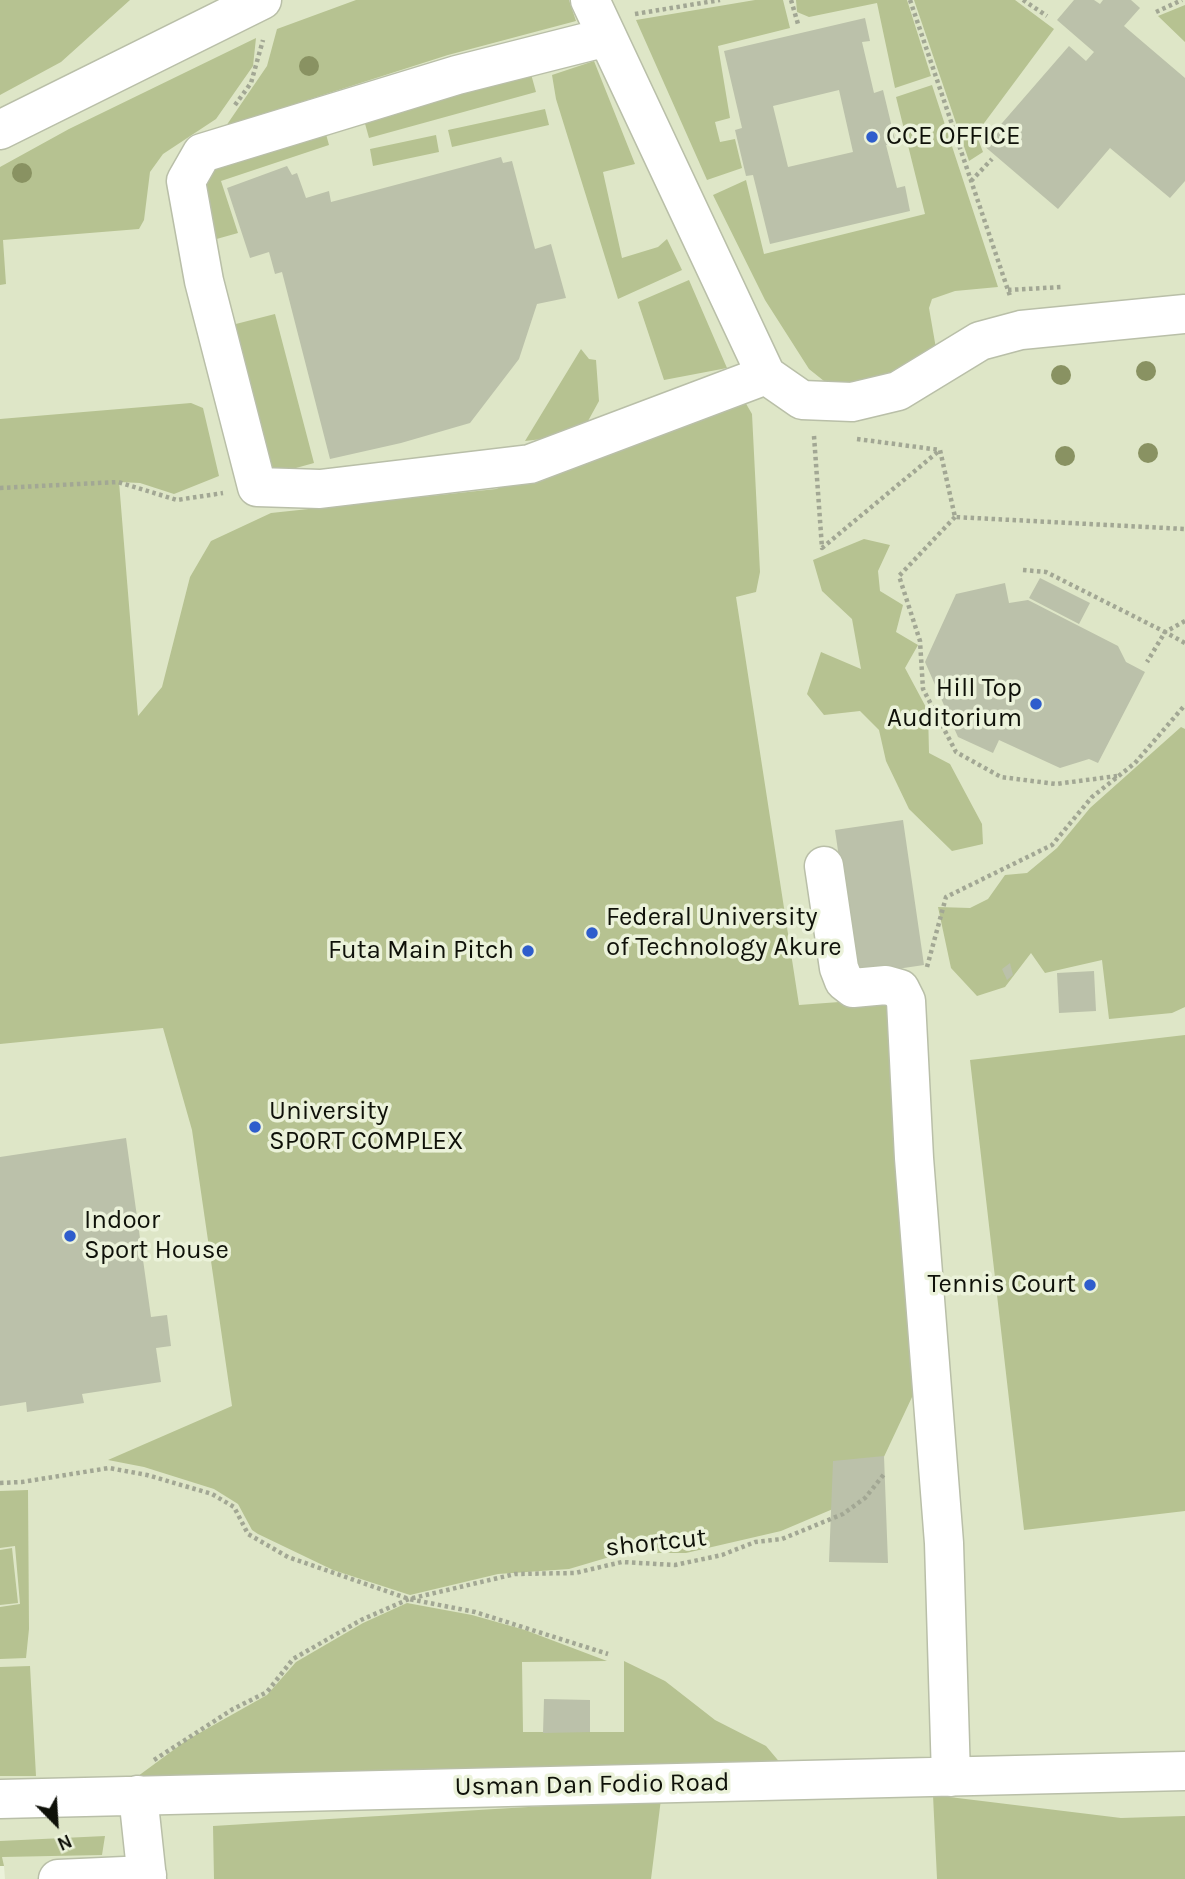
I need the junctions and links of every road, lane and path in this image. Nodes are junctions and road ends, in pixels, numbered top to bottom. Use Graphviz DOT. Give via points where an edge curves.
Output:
graph roads {
  1 [pos="720,0"];
  2 [pos="791,0"];
  3 [pos="910,0"];
  4 [pos="1023,0"];
  5 [pos="1182,0"];
  6 [pos="1156,12"];
  7 [pos="247,13"];
  8 [pos="1047,16"];
  9 [pos="598,19"];
  10 [pos="798,24"];
  11 [pos="0,130"];
  12 [pos="202,153"];
  13 [pos="992,159"];
  14 [pos="971,181"];
  15 [pos="1185,314"];
  16 [pos="1021,330"];
  17 [pos="766,375"];
  18 [pos="823,435"];
  19 [pos="854,439"];
  20 [pos="940,450"];
  21 [pos="0,488"];
  22 [pos="257,488"];
  23 [pos="955,517"];
  24 [pos="1185,529"];
  25 [pos="1023,570"];
  26 [pos="1185,621"];
  27 [pos="1165,632"];
  28 [pos="1185,643"];
  29 [pos="1147,662"];
  30 [pos="1185,705"];
  31 [pos="1119,776"];
  32 [pos="824,866"];
  33 [pos="946,898"];
  34 [pos="886,1473"];
  35 [pos="0,1483"];
  36 [pos="409,1599"];
  37 [pos="608,1654"];
  38 [pos="1185,1772"];
  39 [pos="951,1777"];
  40 [pos="142,1781"];
  41 [pos="0,1798"];
  42 [pos="147,1877"];
  43 [pos="58,1879"];
  1 -- 9 [label="path"];
  2 -- 10 [label="path"];
  3 -- 14 [label="path"];
  4 -- 8 [label="path"];
  5 -- 6 [label="path"];
  7 -- 11 [label="street"];
  7 -- 12 [label="path" via="263,48 251,83"];
  9 -- 12 [label="street" via="444,78"];
  9 -- 17 [label="street"];
  12 -- 22 [label="street" via="186,181 202,272"];
  13 -- 14 [label="path"];
  14 -- 16 [label="path"];
  15 -- 16 [label="street"];
  16 -- 17 [label="street" via="981,341 898,390 852,402 802,400"];
  17 -- 22 [label="street" via="530,464 320,489"];
  18 -- 20 [label="path" via="813,433 822,548"];
  19 -- 20 [label="path"];
  20 -- 23 [label="path"];
  21 -- 22 [label="path" via="118,482 177,500"];
  23 -- 24 [label="path"];
  23 -- 31 [label="path" via="899,576 920,641 923,689 956,752 1001,777 1056,784"];
  25 -- 27 [label="path" via="1046,572"];
  26 -- 27 [label="path"];
  27 -- 28 [label="path"];
  27 -- 29 [label="path"];
  30 -- 31 [label="path"];
  31 -- 33 [label="path" via="1092,797 1052,845"];
  32 -- 39 [label="street" via="844,981 853,988 886,985 900,989 906,1001 944,1543"];
  34 -- 36 [label="path, shortcut" via="865,1498 843,1514 782,1539 755,1542 722,1555 675,1565 622,1562 576,1573 515,1574"];
  35 -- 36 [label="path" via="109,1468 160,1479 212,1494 234,1507 248,1534 288,1557"];
  36 -- 37 [label="path" via="475,1612"];
  36 -- 40 [label="path, shortcut" via="293,1659 267,1692 184,1738"];
  38 -- 39 [label="street, Usman Dan Fodio Road"];
  39 -- 40 [label="street, Usman Dan Fodio Road"];
  40 -- 41 [label="street, Usman Dan Fodio Road"];
  40 -- 42 [label="street"];
  42 -- 43 [label="street"];
}
